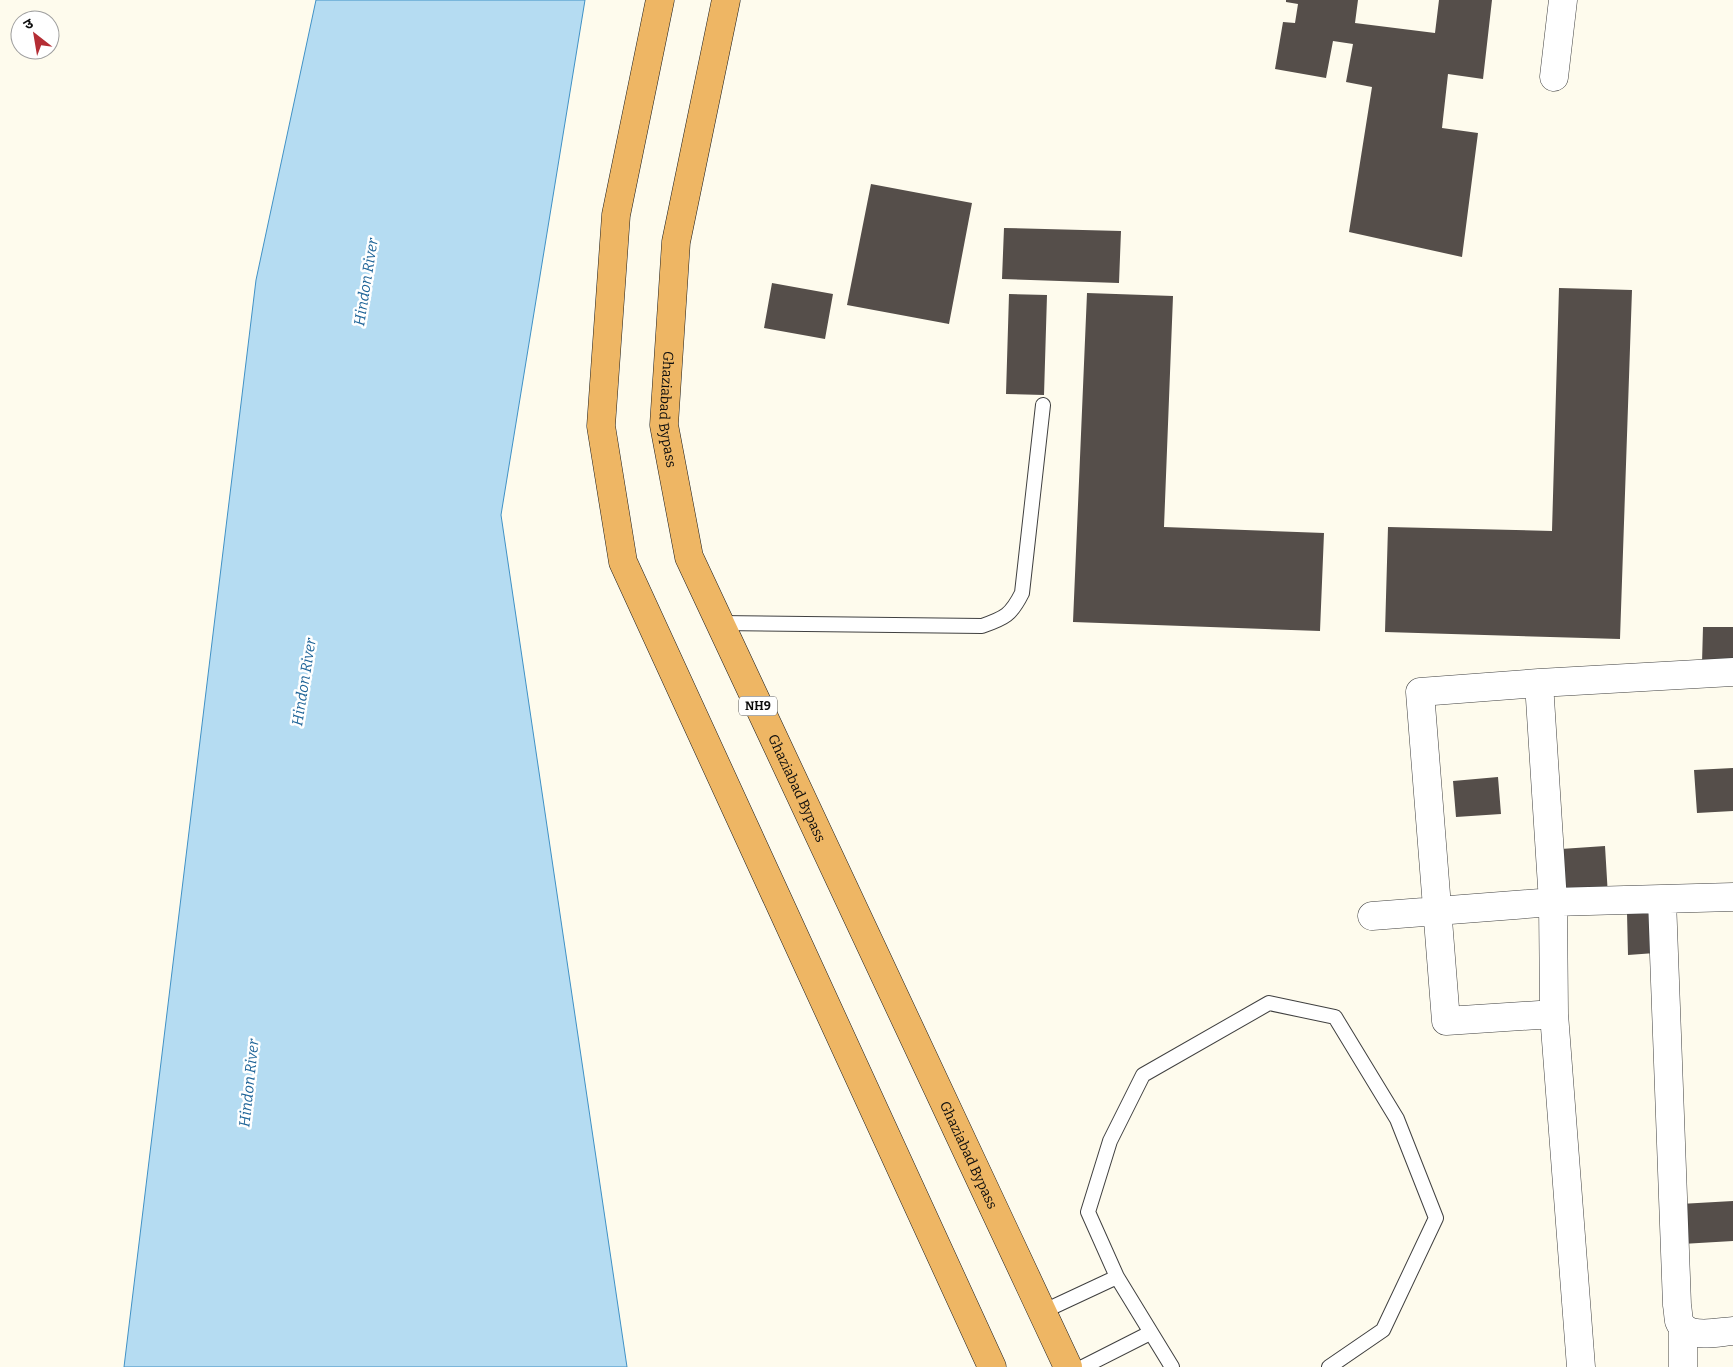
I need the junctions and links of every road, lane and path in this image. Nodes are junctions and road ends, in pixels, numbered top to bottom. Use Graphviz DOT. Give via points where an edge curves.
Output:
graph roads {
  1 [pos="660,0"];
  2 [pos="726,0"];
  3 [pos="1563,0"];
  4 [pos="1554,77"];
  5 [pos="1043,404"];
  6 [pos="720,623"];
  7 [pos="1733,672"];
  8 [pos="1539,683"];
  9 [pos="1733,897"];
  10 [pos="1662,900"];
  11 [pos="1552,902"];
  12 [pos="1438,911"];
  13 [pos="1372,916"];
  14 [pos="1554,1014"];
  15 [pos="1117,1277"];
  16 [pos="1042,1312"];
  17 [pos="1683,1327"];
  18 [pos="1733,1331"];
  19 [pos="1150,1333"];
  20 [pos="992,1367"];
  21 [pos="1068,1367"];
  22 [pos="1083,1367"];
  23 [pos="1172,1367"];
  24 [pos="1329,1367"];
  25 [pos="1581,1367"];
  26 [pos="1683,1367"];
  1 -- 20 [label="highway" via="616,216 601,426 623,562"];
  2 -- 6 [label="highway, Ghaziabad Bypass / NH9" via="676,242 664,425 689,557"];
  3 -- 4 [label="street"];
  5 -- 6 [label="lane" via="1022,593 1014,608 1001,619 982,626"];
  6 -- 16 [label="highway, Ghaziabad Bypass / NH9"];
  7 -- 8 [label="street"];
  8 -- 11 [label="street"];
  8 -- 12 [label="street" via="1420,692"];
  9 -- 10 [label="street"];
  10 -- 11 [label="street"];
  10 -- 17 [label="street" via="1677,1305"];
  11 -- 12 [label="street"];
  11 -- 14 [label="street"];
  12 -- 13 [label="street"];
  12 -- 14 [label="street" via="1446,1021"];
  14 -- 25 [label="street"];
  15 -- 16 [label="lane"];
  15 -- 19 [label="lane"];
  15 -- 24 [label="lane" via="1088,1212 1110,1140 1143,1075 1269,1003 1335,1017 1396,1119 1436,1218 1383,1330"];
  16 -- 21 [label="highway, Ghaziabad Bypass / NH9"];
  17 -- 18 [label="street" via="1692,1333"];
  17 -- 26 [label="street"];
  19 -- 22 [label="lane"];
  19 -- 23 [label="lane"];
}
